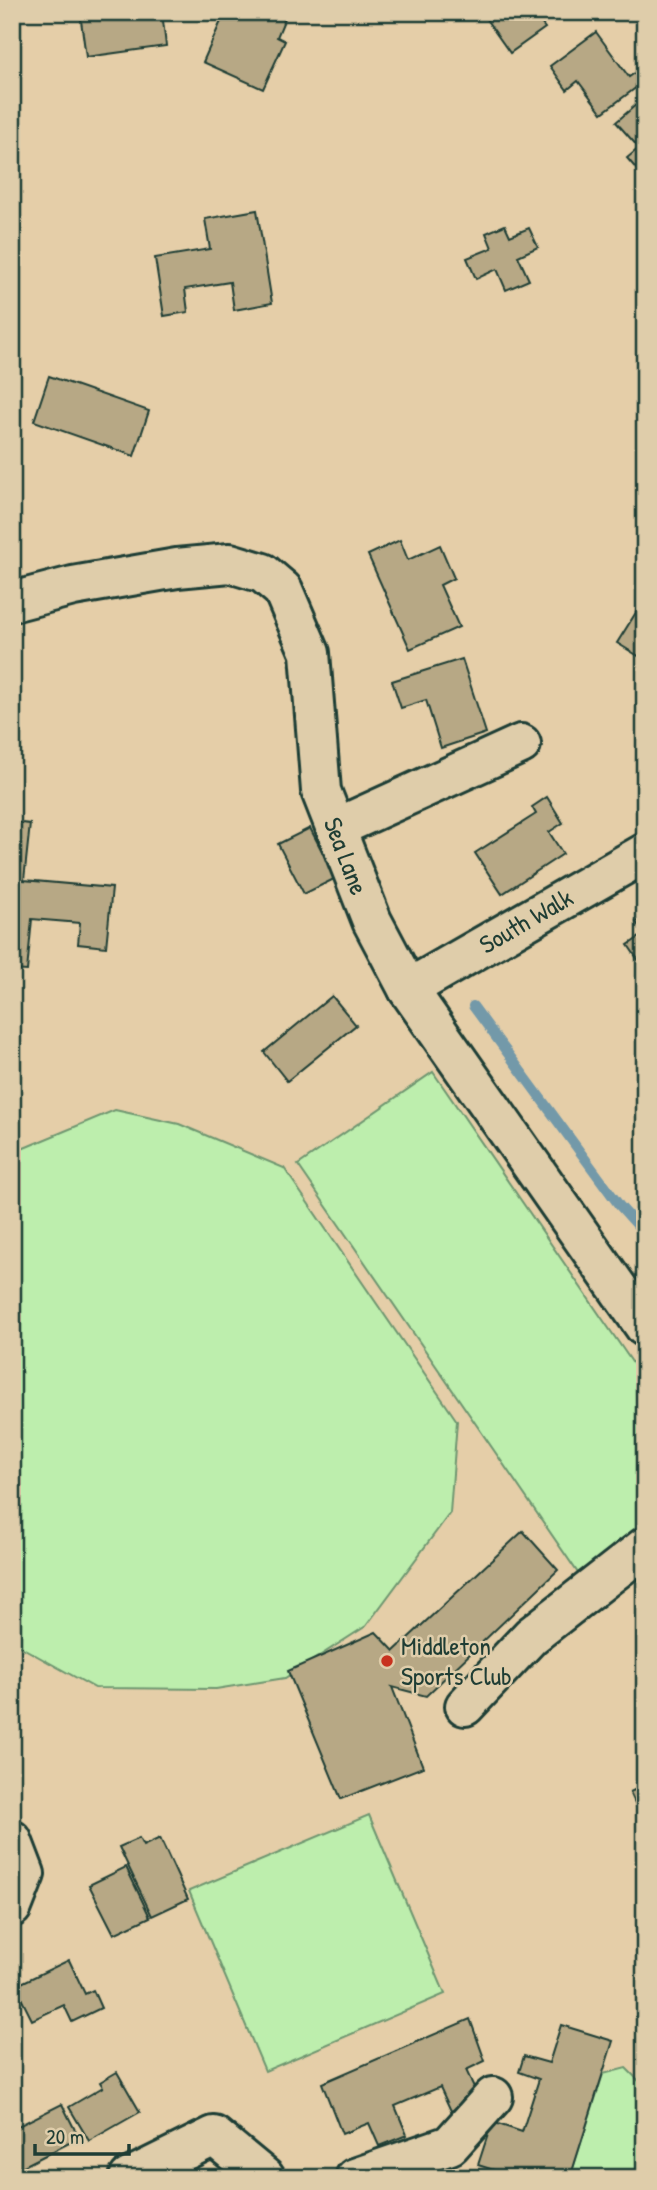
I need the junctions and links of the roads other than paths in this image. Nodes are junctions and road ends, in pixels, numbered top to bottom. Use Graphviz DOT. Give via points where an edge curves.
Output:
graph roads {
  1 [pos="12,602"];
  2 [pos="521,744"];
  3 [pos="336,828"];
  4 [pos="645,853"];
  5 [pos="408,989"];
  6 [pos="643,1321"];
  7 [pos="645,1547"];
  8 [pos="465,1706"];
  9 [pos="12,1840"];
  10 [pos="12,1907"];
  11 [pos="493,2097"];
  12 [pos="129,2178"];
  13 [pos="265,2178"];
  14 [pos="355,2178"];
  1 -- 3 [label="street, Sea Lane" via="177,568 230,563 263,573 283,590 310,653 321,791"];
  2 -- 3 [label="street"];
  3 -- 5 [label="street, Sea Lane" via="372,921"];
  4 -- 5 [label="street, South Walk"];
  5 -- 6 [label="street, Sea Lane"];
  7 -- 8 [label="street" via="531,1636"];
  9 -- 10 [label="street" via="25,1874"];
  11 -- 14 [label="street" via="450,2145"];
  12 -- 13 [label="street" via="214,2136"];
}
